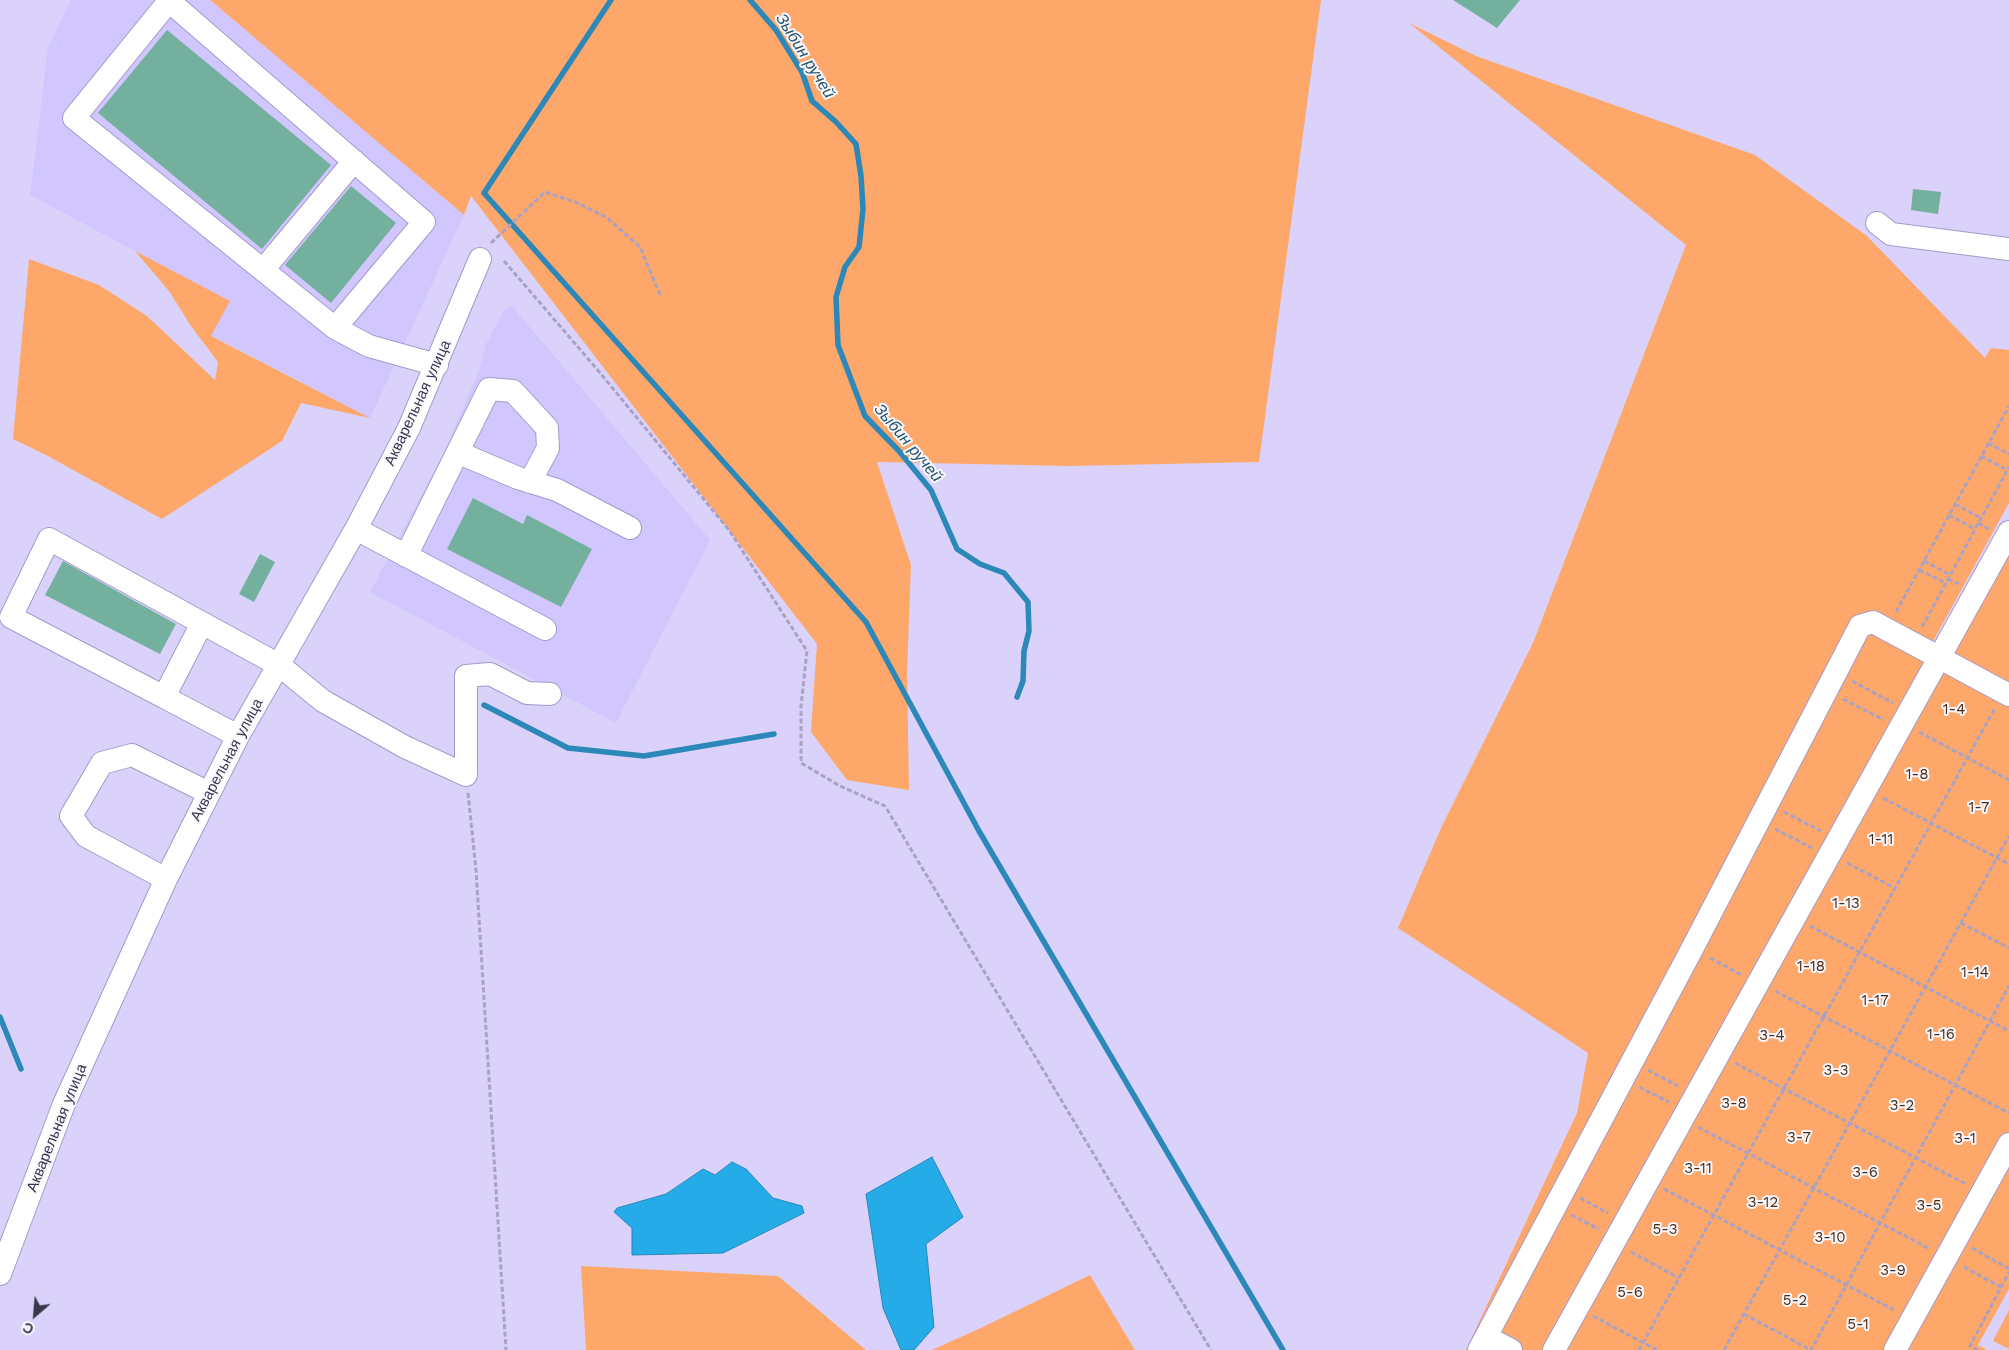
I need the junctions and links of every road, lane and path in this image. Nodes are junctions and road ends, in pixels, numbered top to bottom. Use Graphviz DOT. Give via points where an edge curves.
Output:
graph roads {
  1 [pos="354,161"];
  2 [pos="1877,223"];
  3 [pos="2009,248"];
  4 [pos="480,259"];
  5 [pos="504,261"];
  6 [pos="263,270"];
  7 [pos="661,297"];
  8 [pos="335,328"];
  9 [pos="437,365"];
  10 [pos="2009,406"];
  11 [pos="1988,444"];
  12 [pos="458,453"];
  13 [pos="2009,454"];
  14 [pos="1982,456"];
  15 [pos="2008,468"];
  16 [pos="530,482"];
  17 [pos="1955,504"];
  18 [pos="1949,515"];
  19 [pos="1981,518"];
  20 [pos="630,528"];
  21 [pos="356,529"];
  22 [pos="1975,529"];
  23 [pos="2009,532"];
  24 [pos="406,556"];
  25 [pos="1924,561"];
  26 [pos="1919,570"];
  27 [pos="1950,575"];
  28 [pos="1946,583"];
  29 [pos="1895,614"];
  30 [pos="202,622"];
  31 [pos="1921,628"];
  32 [pos="545,629"];
  33 [pos="1939,657"];
  34 [pos="279,665"];
  35 [pos="1831,682"];
  36 [pos="2006,693"];
  37 [pos="550,694"];
  38 [pos="164,697"];
  39 [pos="1904,720"];
  40 [pos="238,736"];
  41 [pos="1967,758"];
  42 [pos="466,775"];
  43 [pos="2009,780"];
  44 [pos="1866,789"];
  45 [pos="209,793"];
  46 [pos="1763,812"];
  47 [pos="1931,823"];
  48 [pos="2009,836"];
  49 [pos="1831,850"];
  50 [pos="1997,858"];
  51 [pos="2009,864"];
  52 [pos="166,879"];
  53 [pos="1895,888"];
  54 [pos="1794,917"];
  55 [pos="1961,922"];
  56 [pos="2009,948"];
  57 [pos="1692,949"];
  58 [pos="1860,952"];
  59 [pos="1758,982"];
  60 [pos="1925,986"];
  61 [pos="2009,986"];
  62 [pos="1824,1017"];
  63 [pos="1990,1021"];
  64 [pos="2009,1030"];
  65 [pos="1890,1051"];
  66 [pos="1718,1054"];
  67 [pos="1628,1070"];
  68 [pos="1955,1085"];
  69 [pos="1784,1089"];
  70 [pos="1688,1108"];
  71 [pos="2009,1113"];
  72 [pos="1850,1123"];
  73 [pos="2009,1144"];
  74 [pos="1748,1154"];
  75 [pos="1915,1157"];
  76 [pos="1648,1181"];
  77 [pos="1814,1188"];
  78 [pos="1982,1192"];
  79 [pos="1560,1198"];
  80 [pos="1714,1215"];
  81 [pos="1880,1222"];
  82 [pos="1618,1234"];
  83 [pos="1951,1248"];
  84 [pos="1780,1250"];
  85 [pos="2009,1270"];
  86 [pos="0,1274"];
  87 [pos="1679,1278"];
  88 [pos="1846,1284"];
  89 [pos="2001,1286"];
  90 [pos="1578,1308"];
  91 [pos="1744,1314"];
  92 [pos="1912,1319"];
  93 [pos="1643,1342"];
  94 [pos="1482,1344"];
  95 [pos="506,1350"];
  96 [pos="1211,1350"];
  97 [pos="1511,1350"];
  98 [pos="1554,1350"];
  99 [pos="1639,1350"];
  100 [pos="1656,1350"];
  101 [pos="1724,1350"];
  102 [pos="1895,1350"];
  103 [pos="1978,1350"];
  1 -- 6 [label="street"];
  1 -- 6 [label="street" via="169,1 74,118"];
  1 -- 8 [label="street" via="424,222"];
  2 -- 3 [label="street" via="1891,234"];
  4 -- 7 [label="path" via="488,246 545,192 606,217 640,247"];
  4 -- 9 [label="street, Акварельная улица"];
  5 -- 96 [label="path" via="729,530 807,651 801,706 801,763 840,786 885,806"];
  6 -- 8 [label="street"];
  8 -- 9 [label="street" via="369,346"];
  9 -- 21 [label="street, Акварельная улица" via="409,428"];
  10 -- 11 [label="path"];
  11 -- 13 [label="path"];
  11 -- 14 [label="path"];
  12 -- 16 [label="street"];
  12 -- 16 [label="street" via="489,389 513,391 547,428 548,448"];
  12 -- 24 [label="street"];
  14 -- 15 [label="path"];
  14 -- 17 [label="path"];
  15 -- 19 [label="path"];
  16 -- 20 [label="street" via="557,490"];
  17 -- 18 [label="path"];
  17 -- 19 [label="path"];
  18 -- 22 [label="path"];
  18 -- 25 [label="path"];
  19 -- 22 [label="path"];
  21 -- 24 [label="street"];
  21 -- 34 [label="street, Акварельная улица"];
  22 -- 27 [label="path"];
  23 -- 33 [label="street"];
  24 -- 32 [label="street"];
  25 -- 26 [label="path"];
  25 -- 27 [label="path"];
  26 -- 28 [label="path"];
  26 -- 29 [label="path"];
  27 -- 28 [label="path"];
  28 -- 31 [label="path"];
  30 -- 34 [label="street"];
  30 -- 38 [label="street"];
  30 -- 38 [label="street" via="49,539 11,617"];
  33 -- 35 [label="street" via="1873,622 1860,626"];
  33 -- 36 [label="street"];
  33 -- 39 [label="street"];
  34 -- 40 [label="street, Акварельная улица"];
  34 -- 42 [label="street" via="323,701 405,747"];
  35 -- 39 [label="path"];
  35 -- 39 [label="path"];
  35 -- 46 [label="street"];
  36 -- 41 [label="path"];
  37 -- 42 [label="street" via="526,693 490,674 466,676"];
  38 -- 40 [label="street"];
  39 -- 41 [label="path"];
  39 -- 44 [label="street"];
  40 -- 45 [label="street, Акварельная улица"];
  41 -- 43 [label="path"];
  41 -- 47 [label="path"];
  42 -- 95 [label="path" via="476,870"];
  44 -- 47 [label="path"];
  44 -- 49 [label="street"];
  45 -- 52 [label="street, Акварельная улица"];
  45 -- 52 [label="street" via="132,755 102,763 71,816 86,836"];
  46 -- 49 [label="path"];
  46 -- 49 [label="path"];
  46 -- 57 [label="street"];
  47 -- 50 [label="path"];
  47 -- 53 [label="path"];
  48 -- 50 [label="path"];
  49 -- 53 [label="path"];
  49 -- 54 [label="street"];
  50 -- 51 [label="path"];
  50 -- 55 [label="path"];
  52 -- 86 [label="street, Акварельная улица" via="64,1104"];
  53 -- 58 [label="path"];
  54 -- 58 [label="path"];
  54 -- 59 [label="street"];
  55 -- 56 [label="path"];
  55 -- 60 [label="path"];
  57 -- 59 [label="path"];
  57 -- 67 [label="street"];
  58 -- 60 [label="path"];
  58 -- 62 [label="path"];
  59 -- 62 [label="path"];
  59 -- 66 [label="street"];
  60 -- 63 [label="path"];
  60 -- 65 [label="path"];
  61 -- 63 [label="path"];
  62 -- 65 [label="path"];
  62 -- 69 [label="path"];
  63 -- 64 [label="path"];
  63 -- 68 [label="path"];
  65 -- 68 [label="path"];
  65 -- 72 [label="path"];
  66 -- 69 [label="path"];
  66 -- 70 [label="street"];
  67 -- 70 [label="path"];
  67 -- 70 [label="path"];
  67 -- 79 [label="street"];
  68 -- 71 [label="path"];
  68 -- 75 [label="path"];
  69 -- 72 [label="path"];
  69 -- 74 [label="path"];
  70 -- 74 [label="path"];
  70 -- 76 [label="street"];
  72 -- 75 [label="path"];
  72 -- 77 [label="path"];
  73 -- 78 [label="street"];
  74 -- 77 [label="path"];
  74 -- 80 [label="path"];
  75 -- 78 [label="path"];
  75 -- 81 [label="path"];
  76 -- 80 [label="path"];
  76 -- 82 [label="street"];
  77 -- 81 [label="path"];
  77 -- 84 [label="path"];
  78 -- 83 [label="street"];
  79 -- 82 [label="path"];
  79 -- 82 [label="path"];
  79 -- 94 [label="street"];
  80 -- 84 [label="path"];
  80 -- 87 [label="path"];
  81 -- 83 [label="path"];
  81 -- 88 [label="path"];
  82 -- 87 [label="path"];
  82 -- 90 [label="street"];
  83 -- 85 [label="path"];
  83 -- 89 [label="path"];
  83 -- 92 [label="street"];
  84 -- 88 [label="path"];
  84 -- 91 [label="path"];
  85 -- 89 [label="path"];
  87 -- 93 [label="path"];
  88 -- 91 [label="path" via="1811,1350"];
  88 -- 92 [label="path"];
  89 -- 103 [label="path" via="1970,1346"];
  90 -- 93 [label="path"];
  90 -- 98 [label="street"];
  91 -- 101 [label="path"];
  92 -- 102 [label="street"];
  93 -- 99 [label="path"];
  93 -- 100 [label="path"];
  94 -- 97 [label="street"];
}
